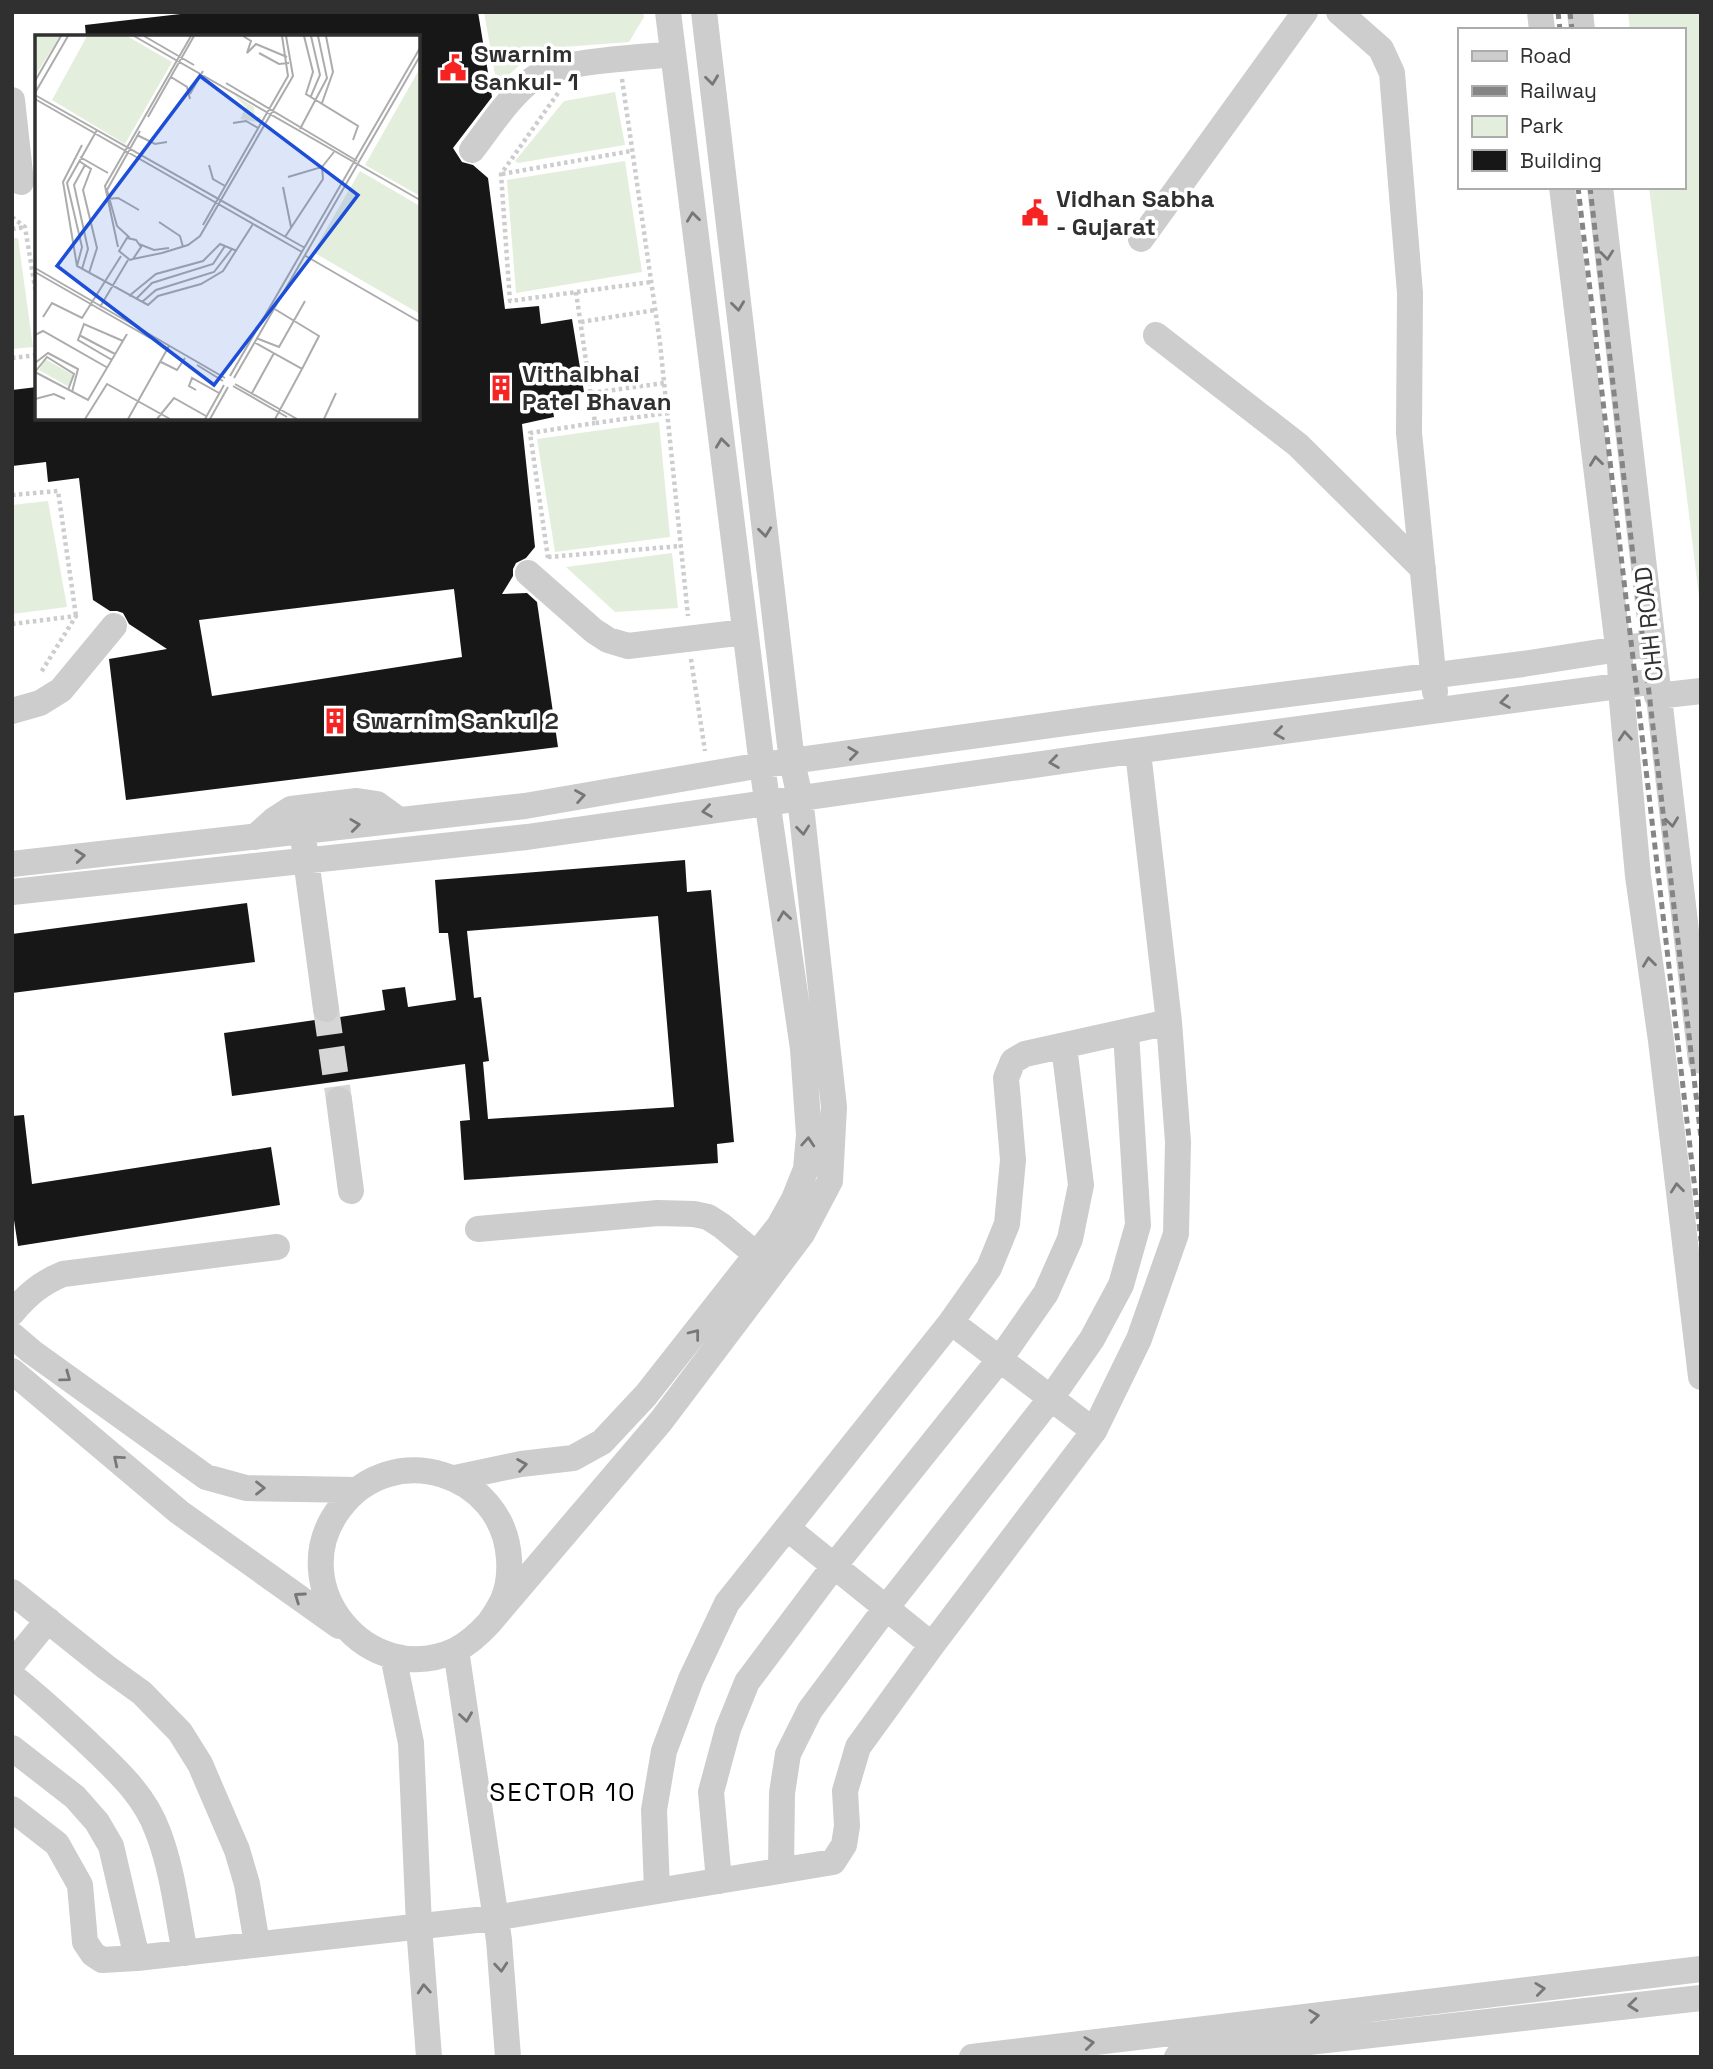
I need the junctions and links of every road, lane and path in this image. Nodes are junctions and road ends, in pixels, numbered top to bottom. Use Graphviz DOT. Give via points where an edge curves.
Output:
graph roads {
  1 [pos="668,12"];
  2 [pos="704,12"];
  3 [pos="1305,12"];
  4 [pos="1339,12"];
  5 [pos="673,54"];
  6 [pos="621,79"];
  7 [pos="558,93"];
  8 [pos="12,100"];
  9 [pos="472,150"];
  10 [pos="631,151"];
  11 [pos="501,174"];
  12 [pos="24,185"];
  13 [pos="1562,189"];
  14 [pos="1600,189"];
  15 [pos="12,217"];
  16 [pos="26,227"];
  17 [pos="12,229"];
  18 [pos="1141,239"];
  19 [pos="651,282"];
  20 [pos="35,287"];
  21 [pos="576,292"];
  22 [pos="655,310"];
  23 [pos="581,322"];
  24 [pos="1156,335"];
  25 [pos="35,355"];
  26 [pos="12,358"];
  27 [pos="664,383"];
  28 [pos="591,393"];
  29 [pos="667,414"];
  30 [pos="595,423"];
  31 [pos="12,495"];
  32 [pos="1636,509"];
  33 [pos="1603,514"];
  34 [pos="681,546"];
  35 [pos="538,565"];
  36 [pos="557,566"];
  37 [pos="1423,569"];
  38 [pos="76,616"];
  39 [pos="12,624"];
  40 [pos="684,625"];
  41 [pos="114,626"];
  42 [pos="746,632"];
  43 [pos="1651,644"];
  44 [pos="1618,648"];
  45 [pos="1540,661"];
  46 [pos="1433,676"];
  47 [pos="35,683"];
  48 [pos="1621,686"];
  49 [pos="1656,689"];
  50 [pos="1701,691"];
  51 [pos="1545,697"];
  52 [pos="12,711"];
  53 [pos="1438,712"];
  54 [pos="1094,719"];
  55 [pos="705,751"];
  56 [pos="1138,752"];
  57 [pos="1097,756"];
  58 [pos="792,762"];
  59 [pos="762,765"];
  60 [pos="800,797"];
  61 [pos="768,803"];
  62 [pos="399,820"];
  63 [pos="303,831"];
  64 [pos="255,837"];
  65 [pos="306,862"];
  66 [pos="12,864"];
  67 [pos="12,892"];
  68 [pos="326,1009"];
  69 [pos="1169,1022"];
  70 [pos="1126,1033"];
  71 [pos="1064,1046"];
  72 [pos="1701,1060"];
  73 [pos="339,1100"];
  74 [pos="351,1191"];
  75 [pos="478,1229"];
  76 [pos="1692,1233"];
  77 [pos="277,1247"];
  78 [pos="766,1262"];
  79 [pos="12,1313"];
  80 [pos="951,1322"];
  81 [pos="12,1335"];
  82 [pos="1000,1359"];
  83 [pos="12,1371"];
  84 [pos="1701,1377"];
  85 [pos="1051,1398"];
  86 [pos="1094,1431"];
  87 [pos="455,1478"];
  88 [pos="357,1490"];
  89 [pos="788,1528"];
  90 [pos="834,1566"];
  91 [pos="12,1592"];
  92 [pos="886,1608"];
  93 [pos="48,1620"];
  94 [pos="489,1623"];
  95 [pos="354,1637"];
  96 [pos="932,1645"];
  97 [pos="456,1650"];
  98 [pos="393,1656"];
  99 [pos="12,1664"];
  100 [pos="12,1676"];
  101 [pos="12,1748"];
  102 [pos="12,1810"];
  103 [pos="781,1870"];
  104 [pos="719,1881"];
  105 [pos="657,1891"];
  106 [pos="494,1918"];
  107 [pos="419,1926"];
  108 [pos="257,1944"];
  109 [pos="185,1953"];
  110 [pos="137,1958"];
  111 [pos="1701,1969"];
  112 [pos="1701,1998"];
  113 [pos="1422,2016"];
  114 [pos="1369,2046"];
  115 [pos="1202,2047"];
  116 [pos="429,2057"];
  117 [pos="508,2057"];
  118 [pos="972,2057"];
  119 [pos="1177,2057"];
  1 -- 5 [label="street"];
  2 -- 58 [label="street, one-way"];
  3 -- 18 [label="street"];
  4 -- 37 [label="street" via="1381,49 1392,73 1410,293 1409,433"];
  5 -- 9 [label="street" via="553,68 517,93"];
  42 -- 5 [label="street, one-way"];
  6 -- 10 [label="path"];
  7 -- 11 [label="path"];
  8 -- 12 [label="street"];
  10 -- 11 [label="path"];
  10 -- 19 [label="path"];
  11 -- 21 [label="path" via="510,302"];
  33 -- 13 [label="street, one-way"];
  14 -- 32 [label="street, CHH ROAD, one-way"];
  15 -- 16 [label="path"];
  16 -- 17 [label="path"];
  16 -- 20 [label="path"];
  19 -- 21 [label="path"];
  19 -- 22 [label="path"];
  21 -- 23 [label="path"];
  22 -- 23 [label="path"];
  22 -- 27 [label="path"];
  23 -- 28 [label="path"];
  24 -- 37 [label="street" via="1298,445"];
  25 -- 26 [label="path"];
  27 -- 28 [label="path"];
  27 -- 29 [label="path"];
  28 -- 30 [label="path"];
  29 -- 30 [label="path"];
  29 -- 34 [label="path"];
  30 -- 35 [label="path" via="530,433"];
  31 -- 38 [label="path" via="58,491"];
  32 -- 33 [label="street"];
  32 -- 43 [label="street, CHH ROAD"];
  33 -- 44 [label="street"];
  34 -- 35 [label="path"];
  34 -- 40 [label="path"];
  35 -- 36 [label="path"];
  35 -- 40 [label="street" via="594,631 608,640 628,646"];
  37 -- 46 [label="street"];
  38 -- 39 [label="path"];
  38 -- 47 [label="path"];
  40 -- 42 [label="street"];
  40 -- 55 [label="path"];
  41 -- 52 [label="street" via="61,690 40,703"];
  42 -- 59 [label="street"];
  43 -- 44 [label="street"];
  43 -- 49 [label="street, CHH ROAD"];
  44 -- 45 [label="street"];
  44 -- 48 [label="street"];
  45 -- 46 [label="street"];
  45 -- 51 [label="street"];
  46 -- 53 [label="street"];
  46 -- 54 [label="street"];
  48 -- 49 [label="street"];
  48 -- 51 [label="street"];
  76 -- 48 [label="street, one-way" via="1637,864"];
  49 -- 50 [label="street"];
  49 -- 72 [label="street, CHH ROAD, one-way"];
  51 -- 53 [label="street, one-way"];
  53 -- 56 [label="street, one-way"];
  54 -- 57 [label="street"];
  58 -- 54 [label="street, one-way"];
  56 -- 57 [label="street"];
  56 -- 69 [label="street"];
  57 -- 60 [label="street, one-way"];
  58 -- 59 [label="street"];
  58 -- 60 [label="street"];
  59 -- 61 [label="street"];
  62 -- 59 [label="street, one-way" via="525,806"];
  60 -- 61 [label="street"];
  60 -- 78 [label="street, one-way" via="834,1107 833,1146 830,1181 802,1234"];
  61 -- 65 [label="street, one-way"];
  78 -- 61 [label="street, one-way" via="806,1169 809,1135 803,1049"];
  63 -- 62 [label="street, one-way"];
  62 -- 64 [label="street" via="377,803 357,801 291,809"];
  63 -- 64 [label="street"];
  63 -- 65 [label="street"];
  66 -- 64 [label="street, one-way"];
  65 -- 67 [label="street"];
  65 -- 68 [label="street"];
  69 -- 70 [label="street"];
  69 -- 86 [label="street" via="1178,1142 1176,1234 1139,1339"];
  70 -- 71 [label="street"];
  70 -- 85 [label="street" via="1138,1225 1121,1285"];
  71 -- 80 [label="street" via="1025,1054 1013,1061 1006,1078 1013,1160 1007,1224 989,1268"];
  71 -- 82 [label="street" via="1081,1185 1070,1240 1046,1293"];
  73 -- 74 [label="street"];
  75 -- 78 [label="street" via="694,1214 708,1217"];
  76 -- 84 [label="street"];
  77 -- 79 [label="street" via="63,1275 36,1288"];
  87 -- 78 [label="street, one-way" via="573,1458 602,1441"];
  78 -- 94 [label="street" via="660,1421"];
  80 -- 82 [label="street"];
  80 -- 89 [label="street"];
  81 -- 88 [label="street, one-way" via="206,1477 246,1488"];
  82 -- 85 [label="street"];
  82 -- 90 [label="street"];
  95 -- 83 [label="street, one-way" via="179,1512"];
  85 -- 86 [label="street"];
  85 -- 92 [label="street"];
  86 -- 96 [label="street"];
  87 -- 88 [label="street" via="407,1470"];
  87 -- 94 [label="street" via="482,1497 499,1519 508,1545 510,1572 503,1600"];
  88 -- 95 [label="street" via="328,1528 321,1575 338,1619"];
  89 -- 90 [label="street"];
  89 -- 105 [label="street" via="727,1603 663,1751 654,1810"];
  90 -- 92 [label="street"];
  90 -- 104 [label="street" via="747,1682 728,1729 711,1792"];
  91 -- 93 [label="street"];
  92 -- 96 [label="street"];
  92 -- 103 [label="street" via="810,1710 788,1754 782,1793"];
  93 -- 99 [label="street"];
  93 -- 108 [label="street" via="142,1693 180,1732 200,1764 237,1850"];
  94 -- 97 [label="street"];
  95 -- 98 [label="street"];
  96 -- 103 [label="street" via="858,1747 845,1791 844,1845 833,1861"];
  97 -- 98 [label="street" via="435,1657"];
  97 -- 106 [label="street, one-way"];
  98 -- 107 [label="street" via="411,1743"];
  100 -- 109 [label="street" via="126,1779 144,1803 168,1861"];
  101 -- 110 [label="street" via="75,1797 97,1822 111,1846"];
  102 -- 110 [label="street" via="57,1844 80,1885 85,1942 93,1954 102,1960"];
  103 -- 104 [label="street"];
  104 -- 105 [label="street"];
  105 -- 106 [label="street"];
  106 -- 107 [label="street"];
  106 -- 117 [label="street, one-way"];
  107 -- 108 [label="street"];
  116 -- 107 [label="street, one-way"];
  108 -- 109 [label="street"];
  109 -- 110 [label="street"];
  113 -- 111 [label="street, one-way"];
  112 -- 113 [label="street, one-way"];
  113 -- 114 [label="street"];
  115 -- 113 [label="street, one-way"];
  114 -- 115 [label="street"];
  118 -- 115 [label="street, one-way"];
  115 -- 119 [label="street"];
}
